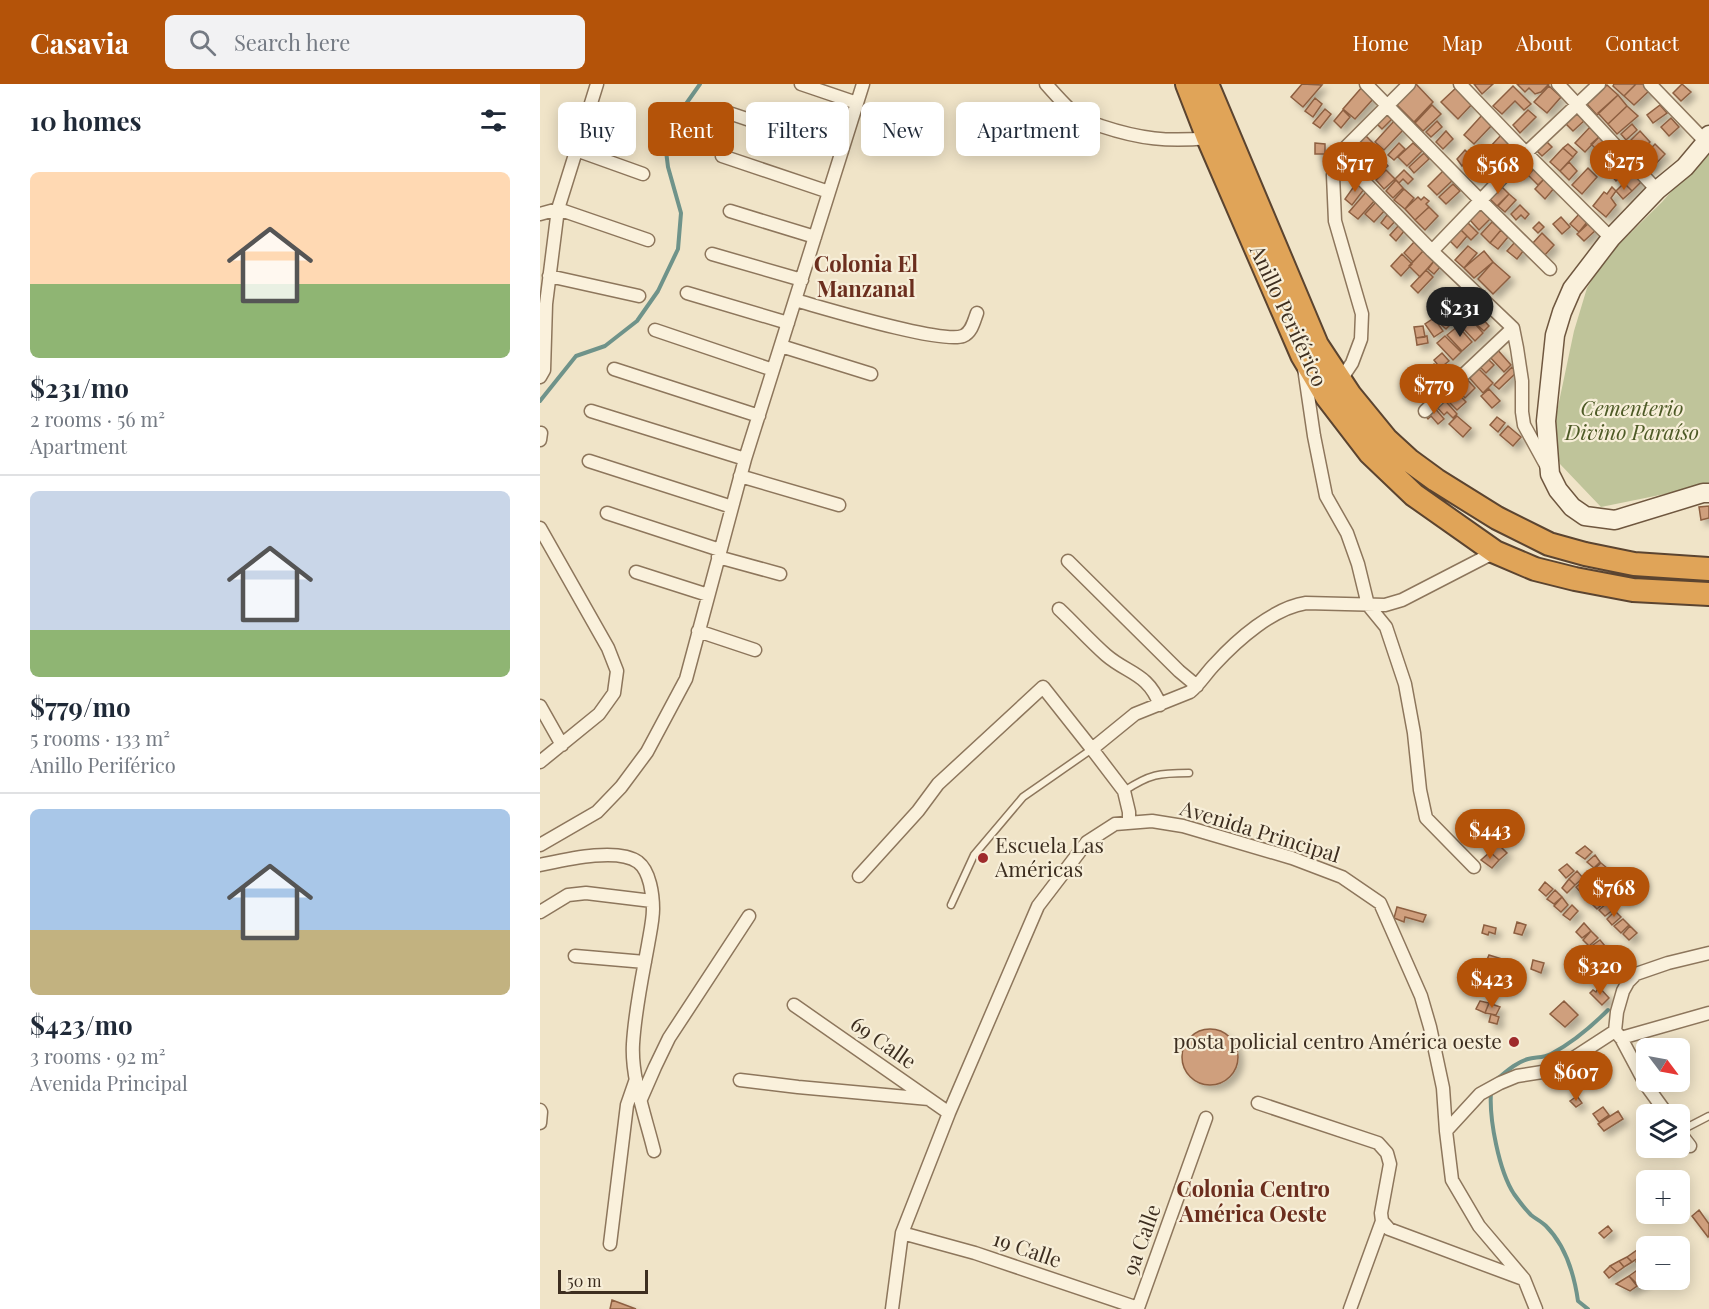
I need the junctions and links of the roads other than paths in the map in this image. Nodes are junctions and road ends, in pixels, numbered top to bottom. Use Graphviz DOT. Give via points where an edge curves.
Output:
graph roads {
  1 [pos="597,84"];
  2 [pos="801,84"];
  3 [pos="863,84"];
  4 [pos="1046,84"];
  5 [pos="1187,84"];
  6 [pos="1207,84"];
  7 [pos="1366,84"];
  8 [pos="1409,84"];
  9 [pos="1460,84"];
  10 [pos="1558,84"];
  11 [pos="1599,84"];
  12 [pos="1650,84"];
  13 [pos="591,102"];
  14 [pos="857,104"];
  15 [pos="1388,105"];
  16 [pos="1578,105"];
  17 [pos="849,129"];
  18 [pos="1208,138"];
  19 [pos="1708,138"];
  20 [pos="1526,153"];
  21 [pos="1338,155"];
  22 [pos="574,156"];
  23 [pos="593,156"];
  24 [pos="722,156"];
  25 [pos="840,156"];
  26 [pos="643,174"];
  27 [pos="1657,190"];
  28 [pos="829,192"];
  29 [pos="1480,200"];
  30 [pos="558,209"];
  31 [pos="730,211"];
  32 [pos="540,214"];
  33 [pos="815,237"];
  34 [pos="1611,238"];
  35 [pos="648,240"];
  36 [pos="1432,250"];
  37 [pos="712,254"];
  38 [pos="1550,269"];
  39 [pos="549,276"];
  40 [pos="802,280"];
  41 [pos="687,293"];
  42 [pos="543,296"];
  43 [pos="639,296"];
  44 [pos="795,300"];
  45 [pos="977,313"];
  46 [pos="788,323"];
  47 [pos="1513,328"];
  48 [pos="655,330"];
  49 [pos="781,346"];
  50 [pos="1302,355"];
  51 [pos="614,369"];
  52 [pos="773,370"];
  53 [pos="871,374"];
  54 [pos="540,377"];
  55 [pos="1340,381"];
  56 [pos="591,411"];
  57 [pos="1425,411"];
  58 [pos="759,416"];
  59 [pos="745,459"];
  60 [pos="589,461"];
  61 [pos="1551,474"];
  62 [pos="740,476"];
  63 [pos="1709,493"];
  64 [pos="839,505"];
  65 [pos="732,507"];
  66 [pos="607,513"];
  67 [pos="540,528"];
  68 [pos="1495,552"];
  69 [pos="719,553"];
  70 [pos="1068,561"];
  71 [pos="1709,569"];
  72 [pos="636,572"];
  73 [pos="780,574"];
  74 [pos="1709,594"];
  75 [pos="708,595"];
  76 [pos="1368,605"];
  77 [pos="1059,609"];
  78 [pos="698,631"];
  79 [pos="755,650"];
  80 [pos="1197,686"];
  81 [pos="1160,705"];
  82 [pos="540,706"];
  83 [pos="562,744"];
  84 [pos="1092,749"];
  85 [pos="540,762"];
  86 [pos="1189,773"];
  87 [pos="1124,791"];
  88 [pos="1129,821"];
  89 [pos="540,846"];
  90 [pos="540,865"];
  91 [pos="1474,867"];
  92 [pos="859,876"];
  93 [pos="652,901"];
  94 [pos="951,905"];
  95 [pos="540,912"];
  96 [pos="749,916"];
  97 [pos="1709,953"];
  98 [pos="575,956"];
  99 [pos="645,963"];
  100 [pos="794,1005"];
  101 [pos="1709,1013"];
  102 [pos="1618,1034"];
  103 [pos="636,1078"];
  104 [pos="740,1080"];
  105 [pos="641,1099"];
  106 [pos="929,1099"];
  107 [pos="1258,1103"];
  108 [pos="1660,1104"];
  109 [pos="540,1110"];
  110 [pos="949,1113"];
  111 [pos="1709,1116"];
  112 [pos="1206,1118"];
  113 [pos="540,1124"];
  114 [pos="1690,1126"];
  115 [pos="1446,1131"];
  116 [pos="654,1151"];
  117 [pos="1382,1221"];
  118 [pos="902,1233"];
  119 [pos="610,1244"];
  120 [pos="1524,1279"];
  121 [pos="1138,1308"];
  122 [pos="892,1309"];
  123 [pos="1350,1309"];
  124 [pos="1536,1309"];
  1 -- 13 [label="street"];
  2 -- 14 [label="street"];
  3 -- 14 [label="street"];
  4 -- 18 [label="street" via="1083,120 1147,138"];
  5 -- 18 [label="highway, Anillo Periférico"];
  6 -- 55 [label="highway, Anillo Periférico" via="1317,345"];
  7 -- 15 [label="street"];
  8 -- 15 [label="street"];
  9 -- 20 [label="street"];
  10 -- 16 [label="street"];
  11 -- 16 [label="street"];
  12 -- 19 [label="street"];
  14 -- 17 [label="street"];
  15 -- 21 [label="street"];
  15 -- 29 [label="street"];
  16 -- 20 [label="street"];
  16 -- 27 [label="street"];
  18 -- 50 [label="highway, Anillo Periférico"];
  19 -- 27 [label="street" via="1685,167"];
  20 -- 29 [label="street"];
  20 -- 34 [label="street"];
  21 -- 36 [label="street"];
  21 -- 55 [label="street" via="1333,175 1335,221 1362,314 1361,339"];
  22 -- 30 [label="street"];
  23 -- 26 [label="street"];
  24 -- 28 [label="street"];
  25 -- 28 [label="street"];
  27 -- 34 [label="street"];
  28 -- 33 [label="street"];
  29 -- 36 [label="street"];
  29 -- 38 [label="street"];
  30 -- 32 [label="street"];
  30 -- 35 [label="street"];
  30 -- 39 [label="street"];
  31 -- 33 [label="street"];
  33 -- 40 [label="street"];
  34 -- 61 [label="street" via="1572,289 1555,335 1546,421"];
  36 -- 47 [label="street"];
  37 -- 40 [label="street"];
  39 -- 42 [label="street"];
  39 -- 43 [label="street"];
  40 -- 44 [label="street"];
  41 -- 46 [label="street"];
  42 -- 54 [label="street" via="544,370"];
  44 -- 45 [label="street" via="952,338 968,332"];
  44 -- 46 [label="street"];
  46 -- 49 [label="street"];
  47 -- 57 [label="street"];
  47 -- 61 [label="street" via="1524,425"];
  48 -- 52 [label="street"];
  49 -- 52 [label="street"];
  49 -- 53 [label="street"];
  50 -- 68 [label="highway, Anillo Periférico" via="1327,397 1370,453 1414,495"];
  50 -- 76 [label="street" via="1326,496 1347,533"];
  51 -- 58 [label="street"];
  52 -- 58 [label="street"];
  55 -- 71 [label="highway, Anillo Periférico" via="1386,439 1410,461 1497,518 1549,543 1585,554 1634,564"];
  56 -- 59 [label="street"];
  58 -- 59 [label="street"];
  59 -- 62 [label="street"];
  60 -- 65 [label="street"];
  61 -- 63 [label="street" via="1572,507 1585,516 1598,518 1615,520"];
  62 -- 64 [label="street"];
  62 -- 65 [label="street"];
  65 -- 69 [label="street"];
  66 -- 69 [label="street"];
  67 -- 83 [label="street" via="617,671 614,693 599,714"];
  68 -- 74 [label="highway, Anillo Periférico" via="1575,579 1633,590"];
  68 -- 76 [label="street" via="1402,600"];
  69 -- 73 [label="street"];
  69 -- 75 [label="street"];
  70 -- 80 [label="street"];
  72 -- 75 [label="street"];
  75 -- 78 [label="street"];
  76 -- 80 [label="street" via="1293,605 1232,647"];
  76 -- 91 [label="street" via="1386,627 1405,684 1426,818"];
  77 -- 81 [label="street" via="1107,657 1141,677"];
  78 -- 79 [label="street"];
  78 -- 89 [label="street" via="686,679 647,752 597,812"];
  80 -- 81 [label="street"];
  81 -- 84 [label="street" via="1135,714"];
  82 -- 83 [label="street"];
  83 -- 85 [label="street"];
  84 -- 87 [label="street"];
  84 -- 92 [label="street" via="1043,687 938,784"];
  84 -- 94 [label="lane" via="1023,797 974,855"];
  86 -- 87 [label="lane" via="1164,773 1143,779"];
  87 -- 88 [label="street"];
  88 -- 110 [label="street, Avenida Principal" via="1115,824 1087,842 1038,906"];
  88 -- 115 [label="street, Avenida Principal" via="1184,826 1292,858 1342,877 1380,903 1427,1017 1443,1088"];
  90 -- 93 [label="street" via="580,857 630,858 644,868"];
  93 -- 95 [label="street" via="586,893 568,895"];
  93 -- 99 [label="street"];
  96 -- 105 [label="street" via="669,1038"];
  97 -- 102 [label="street" via="1636,974 1623,991 1617,1012"];
  98 -- 99 [label="street"];
  99 -- 103 [label="street" via="633,1047"];
  100 -- 106 [label="street, 69 Calle"];
  101 -- 102 [label="street"];
  102 -- 108 [label="street"];
  102 -- 115 [label="street" via="1556,1070 1517,1076 1480,1094"];
  103 -- 105 [label="street"];
  103 -- 119 [label="street" via="627,1105"];
  104 -- 106 [label="street"];
  105 -- 116 [label="street"];
  106 -- 110 [label="street, 69 Calle"];
  107 -- 117 [label="street" via="1378,1143 1390,1164"];
  109 -- 113 [label="street"];
  110 -- 118 [label="street, Avenida Principal"];
  111 -- 114 [label="lane"];
  112 -- 121 [label="street, 9a Calle"];
  115 -- 120 [label="street, Avenida Principal" via="1455,1186 1479,1226"];
  117 -- 120 [label="street" via="1389,1228"];
  117 -- 123 [label="street"];
  118 -- 121 [label="street, 19 Calle" via="975,1253"];
  118 -- 122 [label="street, Avenida Principal"];
  120 -- 124 [label="street, Avenida Principal"];
}
